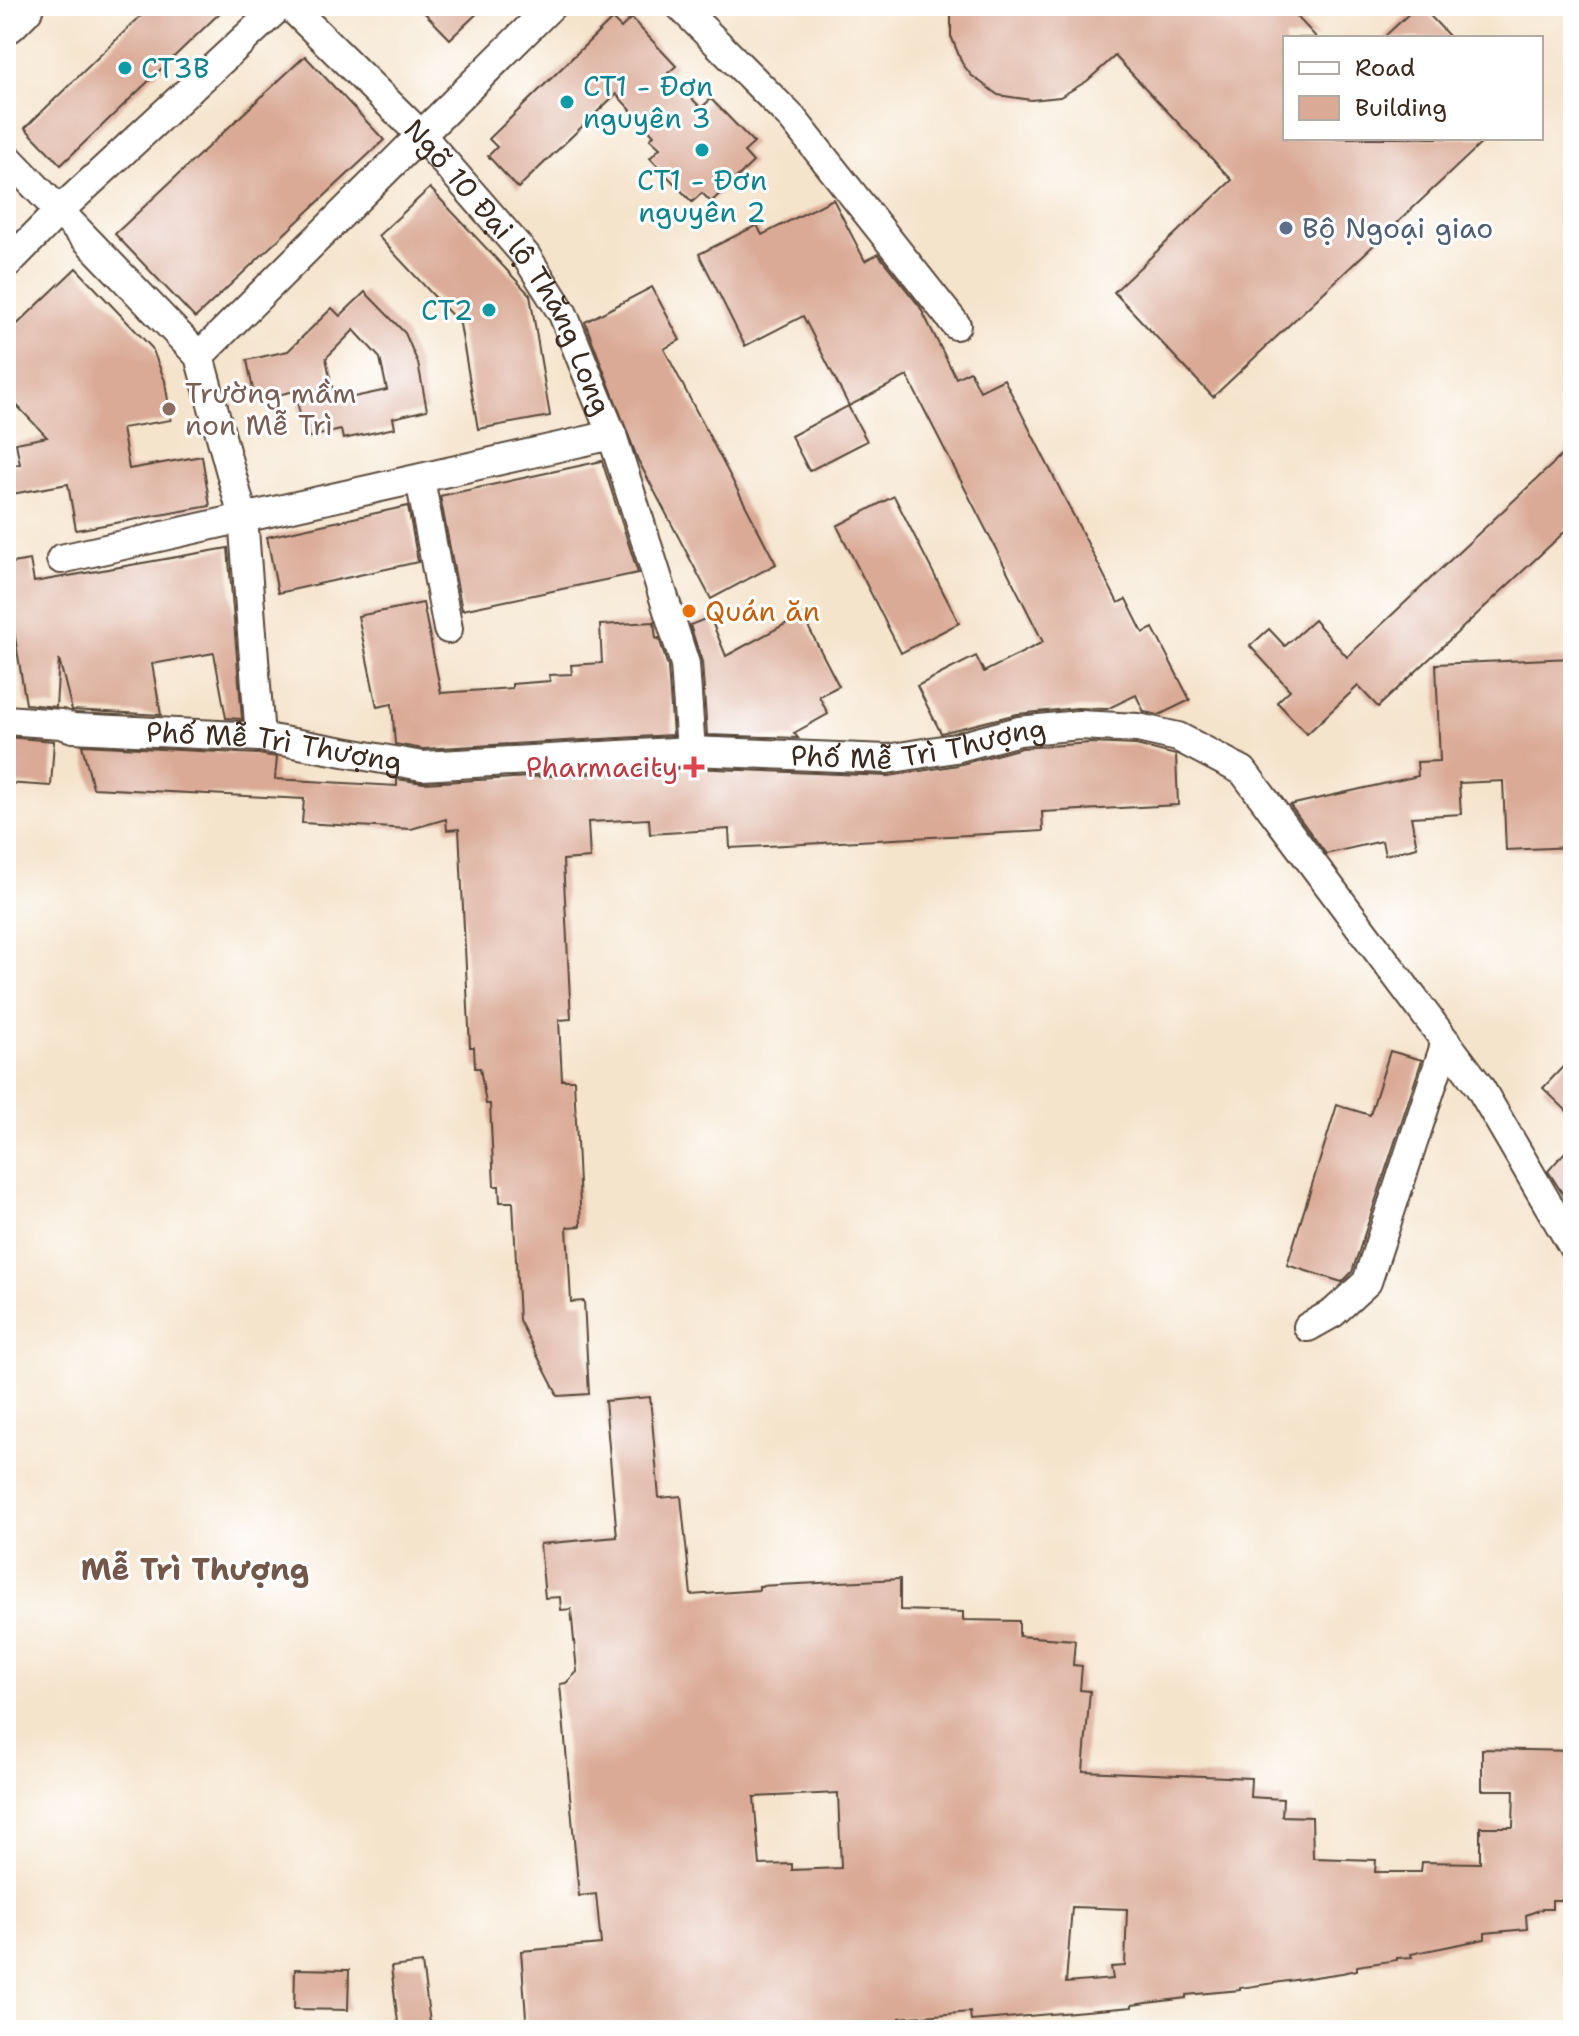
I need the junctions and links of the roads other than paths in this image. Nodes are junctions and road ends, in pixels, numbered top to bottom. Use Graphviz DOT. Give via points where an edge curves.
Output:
graph roads {
  1 [pos="21,6"];
  2 [pos="280,6"];
  3 [pos="290,6"];
  4 [pos="551,6"];
  5 [pos="680,6"];
  6 [pos="6,21"];
  7 [pos="421,135"];
  8 [pos="6,156"];
  9 [pos="58,212"];
  10 [pos="6,265"];
  11 [pos="956,325"];
  12 [pos="199,356"];
  13 [pos="612,435"];
  14 [pos="420,479"];
  15 [pos="243,517"];
  16 [pos="61,559"];
  17 [pos="448,629"];
  18 [pos="6,720"];
  19 [pos="260,737"];
  20 [pos="691,751"];
  21 [pos="1446,1042"];
  22 [pos="1573,1247"];
  23 [pos="1308,1327"];
  1 -- 6 [label="main road"];
  2 -- 9 [label="street"];
  3 -- 7 [label="street, Ngõ 10 Đại lộ Thăng Long"];
  4 -- 7 [label="street"];
  5 -- 11 [label="street" via="792,118"];
  7 -- 12 [label="street"];
  7 -- 13 [label="street, Ngõ 10 Đại lộ Thăng Long" via="538,273 563,314"];
  8 -- 9 [label="street"];
  9 -- 10 [label="street"];
  9 -- 12 [label="street"];
  12 -- 15 [label="street"];
  13 -- 14 [label="street"];
  13 -- 20 [label="street, Ngõ 10 Đại lộ Thăng Long" via="685,664"];
  14 -- 15 [label="street"];
  14 -- 17 [label="street"];
  15 -- 16 [label="street"];
  15 -- 19 [label="street"];
  18 -- 19 [label="street, Phố Mễ Trì Thượng"];
  19 -- 20 [label="street, Phố Mễ Trì Thượng" via="422,766"];
  20 -- 21 [label="street, Phố Mễ Trì Thượng" via="887,759 1019,731 1079,725 1138,728 1178,737 1243,771"];
  21 -- 22 [label="street, Phố Mễ Trì Thượng" via="1479,1086"];
  21 -- 23 [label="street" via="1367,1282 1333,1313"];
}
